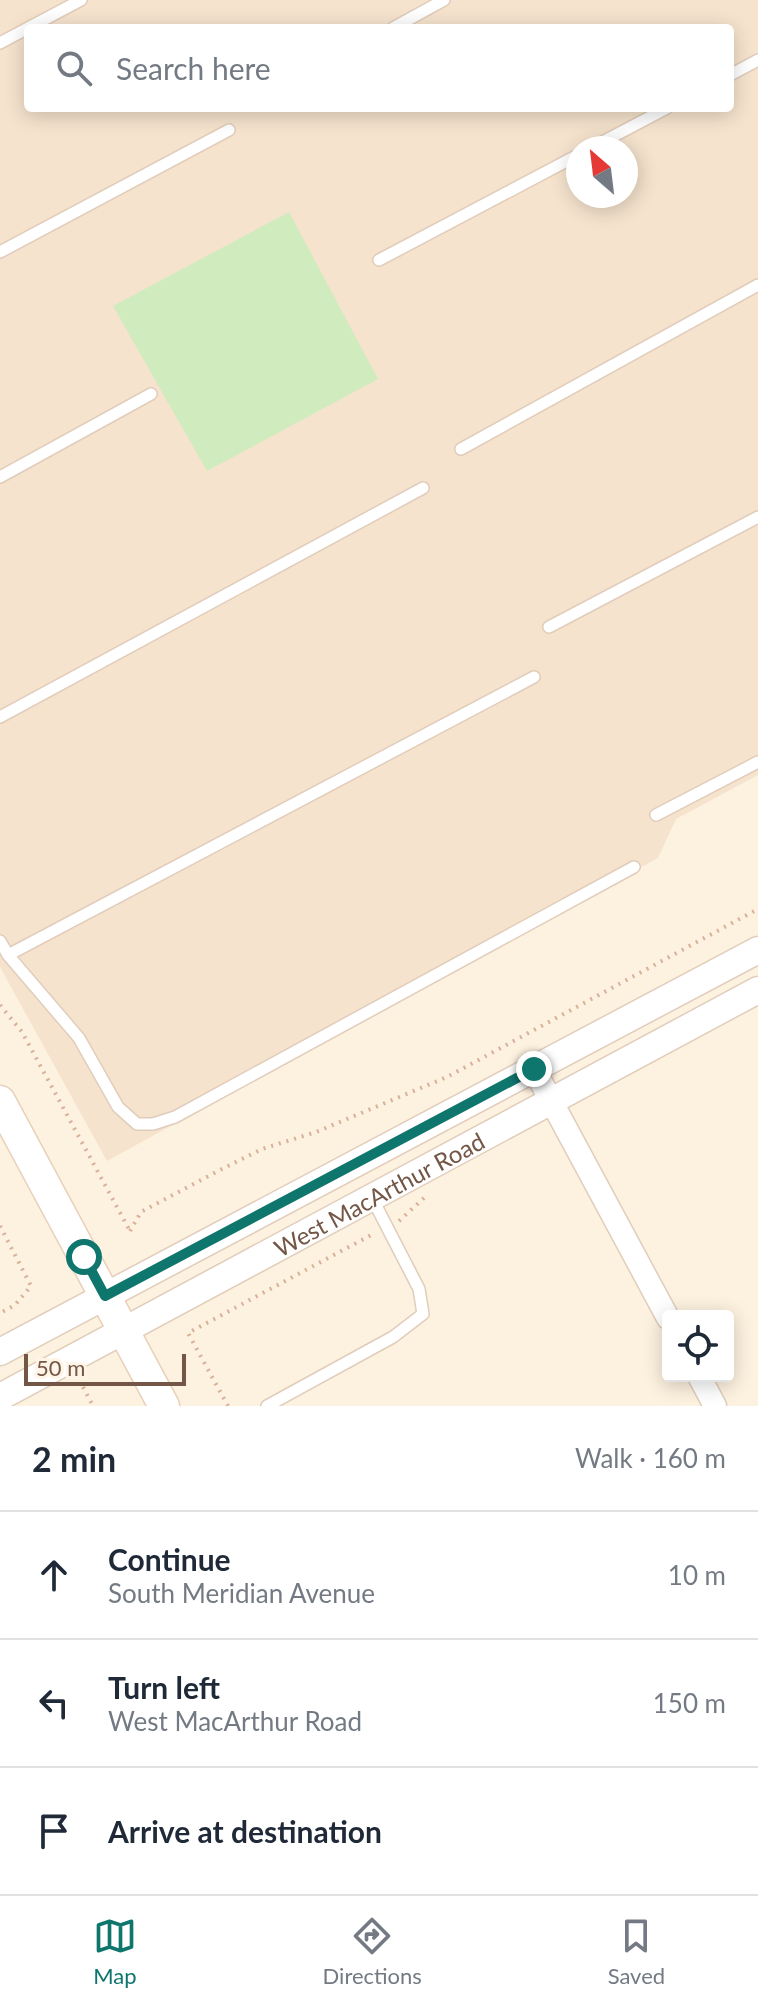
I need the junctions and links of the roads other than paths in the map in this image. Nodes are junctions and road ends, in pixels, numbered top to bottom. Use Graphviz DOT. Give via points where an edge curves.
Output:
graph roads {
  1 [pos="81,0"];
  2 [pos="444,0"];
  3 [pos="36,24"];
  4 [pos="400,24"];
  5 [pos="24,30"];
  6 [pos="0,43"];
  7 [pos="758,60"];
  8 [pos="734,73"];
  9 [pos="659,112"];
  10 [pos="229,130"];
  11 [pos="614,136"];
  12 [pos="566,161"];
  13 [pos="0,252"];
  14 [pos="379,260"];
  15 [pos="758,285"];
  16 [pos="151,394"];
  17 [pos="461,449"];
  18 [pos="0,477"];
  19 [pos="423,488"];
  20 [pos="758,517"];
  21 [pos="549,627"];
  22 [pos="534,677"];
  23 [pos="0,717"];
  24 [pos="758,762"];
  25 [pos="656,815"];
  26 [pos="634,867"];
  27 [pos="0,941"];
  28 [pos="758,950"];
  29 [pos="8,955"];
  30 [pos="758,990"];
  31 [pos="534,1069"];
  32 [pos="0,1101"];
  33 [pos="552,1101"];
  34 [pos="372,1198"];
  35 [pos="105,1296"];
  36 [pos="664,1310"];
  37 [pos="124,1330"];
  38 [pos="0,1352"];
  39 [pos="702,1382"];
  40 [pos="0,1397"];
  41 [pos="164,1406"];
  42 [pos="267,1406"];
  43 [pos="715,1406"];
  1 -- 3 [label="lane"];
  2 -- 4 [label="lane"];
  5 -- 6 [label="lane"];
  7 -- 8 [label="lane"];
  9 -- 11 [label="lane"];
  10 -- 13 [label="lane"];
  12 -- 14 [label="lane"];
  15 -- 17 [label="lane"];
  16 -- 18 [label="lane"];
  19 -- 23 [label="lane"];
  20 -- 21 [label="lane"];
  22 -- 29 [label="lane"];
  24 -- 25 [label="lane"];
  26 -- 29 [label="lane" via="175,1117 153,1124 137,1124 118,1107 79,1038"];
  27 -- 29 [label="lane"];
  28 -- 31 [label="street, West MacArthur Road"];
  30 -- 33 [label="street, West MacArthur Road"];
  31 -- 33 [label="street"];
  31 -- 35 [label="street, West MacArthur Road"];
  32 -- 35 [label="main road"];
  33 -- 34 [label="street, West MacArthur Road"];
  33 -- 36 [label="street"];
  34 -- 37 [label="street, West MacArthur Road"];
  34 -- 42 [label="lane" via="419,1289 423,1314 393,1337"];
  35 -- 37 [label="main road"];
  35 -- 38 [label="street, West MacArthur Road"];
  37 -- 40 [label="street, West MacArthur Road"];
  37 -- 41 [label="main road"];
  39 -- 43 [label="street"];
}
